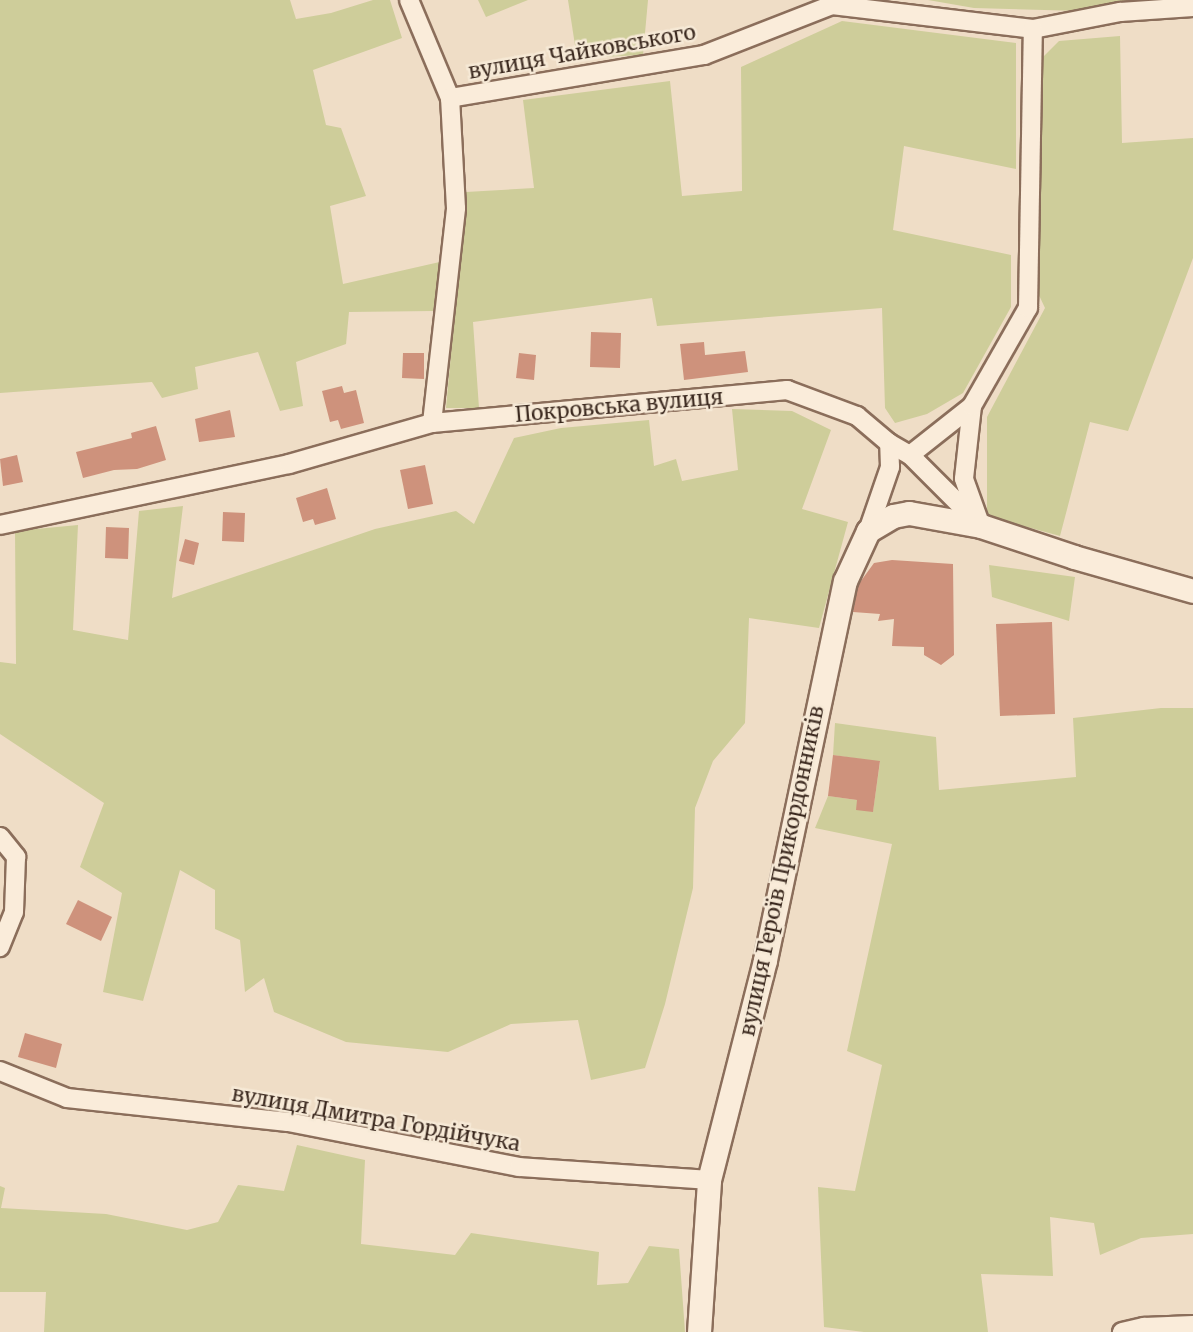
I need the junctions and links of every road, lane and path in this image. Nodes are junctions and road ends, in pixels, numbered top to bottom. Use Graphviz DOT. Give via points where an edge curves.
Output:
graph roads {
  1 [pos="409,0"];
  2 [pos="826,2"];
  3 [pos="1193,7"];
  4 [pos="1033,29"];
  5 [pos="450,98"];
  6 [pos="972,405"];
  7 [pos="432,423"];
  8 [pos="889,443"];
  9 [pos="910,455"];
  10 [pos="0,525"];
  11 [pos="981,526"];
  12 [pos="868,531"];
  13 [pos="1193,590"];
  14 [pos="0,837"];
  15 [pos="0,947"];
  16 [pos="0,1071"];
  17 [pos="709,1180"];
  18 [pos="1193,1325"];
  19 [pos="699,1332"];
  20 [pos="1122,1332"];
  1 -- 5 [label="street, вулиця Чайковського"];
  2 -- 4 [label="street, вулиця Чайковського"];
  2 -- 5 [label="street, вулиця Чайковського" via="704,55"];
  3 -- 4 [label="street, вулиця Чайковського" via="1120,12"];
  4 -- 6 [label="street" via="1028,309"];
  5 -- 7 [label="street" via="456,208"];
  6 -- 9 [label="street"];
  6 -- 11 [label="street" via="964,479"];
  7 -- 8 [label="street, Покровська вулиця" via="787,390 857,416"];
  7 -- 10 [label="street, Покровська вулиця" via="289,464"];
  8 -- 9 [label="street, Покровська вулиця"];
  8 -- 12 [label="street" via="890,467"];
  9 -- 11 [label="street, Покровська вулиця"];
  11 -- 12 [label="street" via="909,513 892,516"];
  11 -- 13 [label="street, Покровська вулиця"];
  12 -- 17 [label="street, вулиця Героїв Прикордонників" via="845,581 765,960"];
  14 -- 15 [label="street" via="16,857 15,912"];
  16 -- 17 [label="street, вулиця Дмитра Гордійчука" via="67,1098 288,1122 519,1167"];
  17 -- 19 [label="street, вулиця Героїв Прикордонників"];
  18 -- 20 [label="street"];
}
